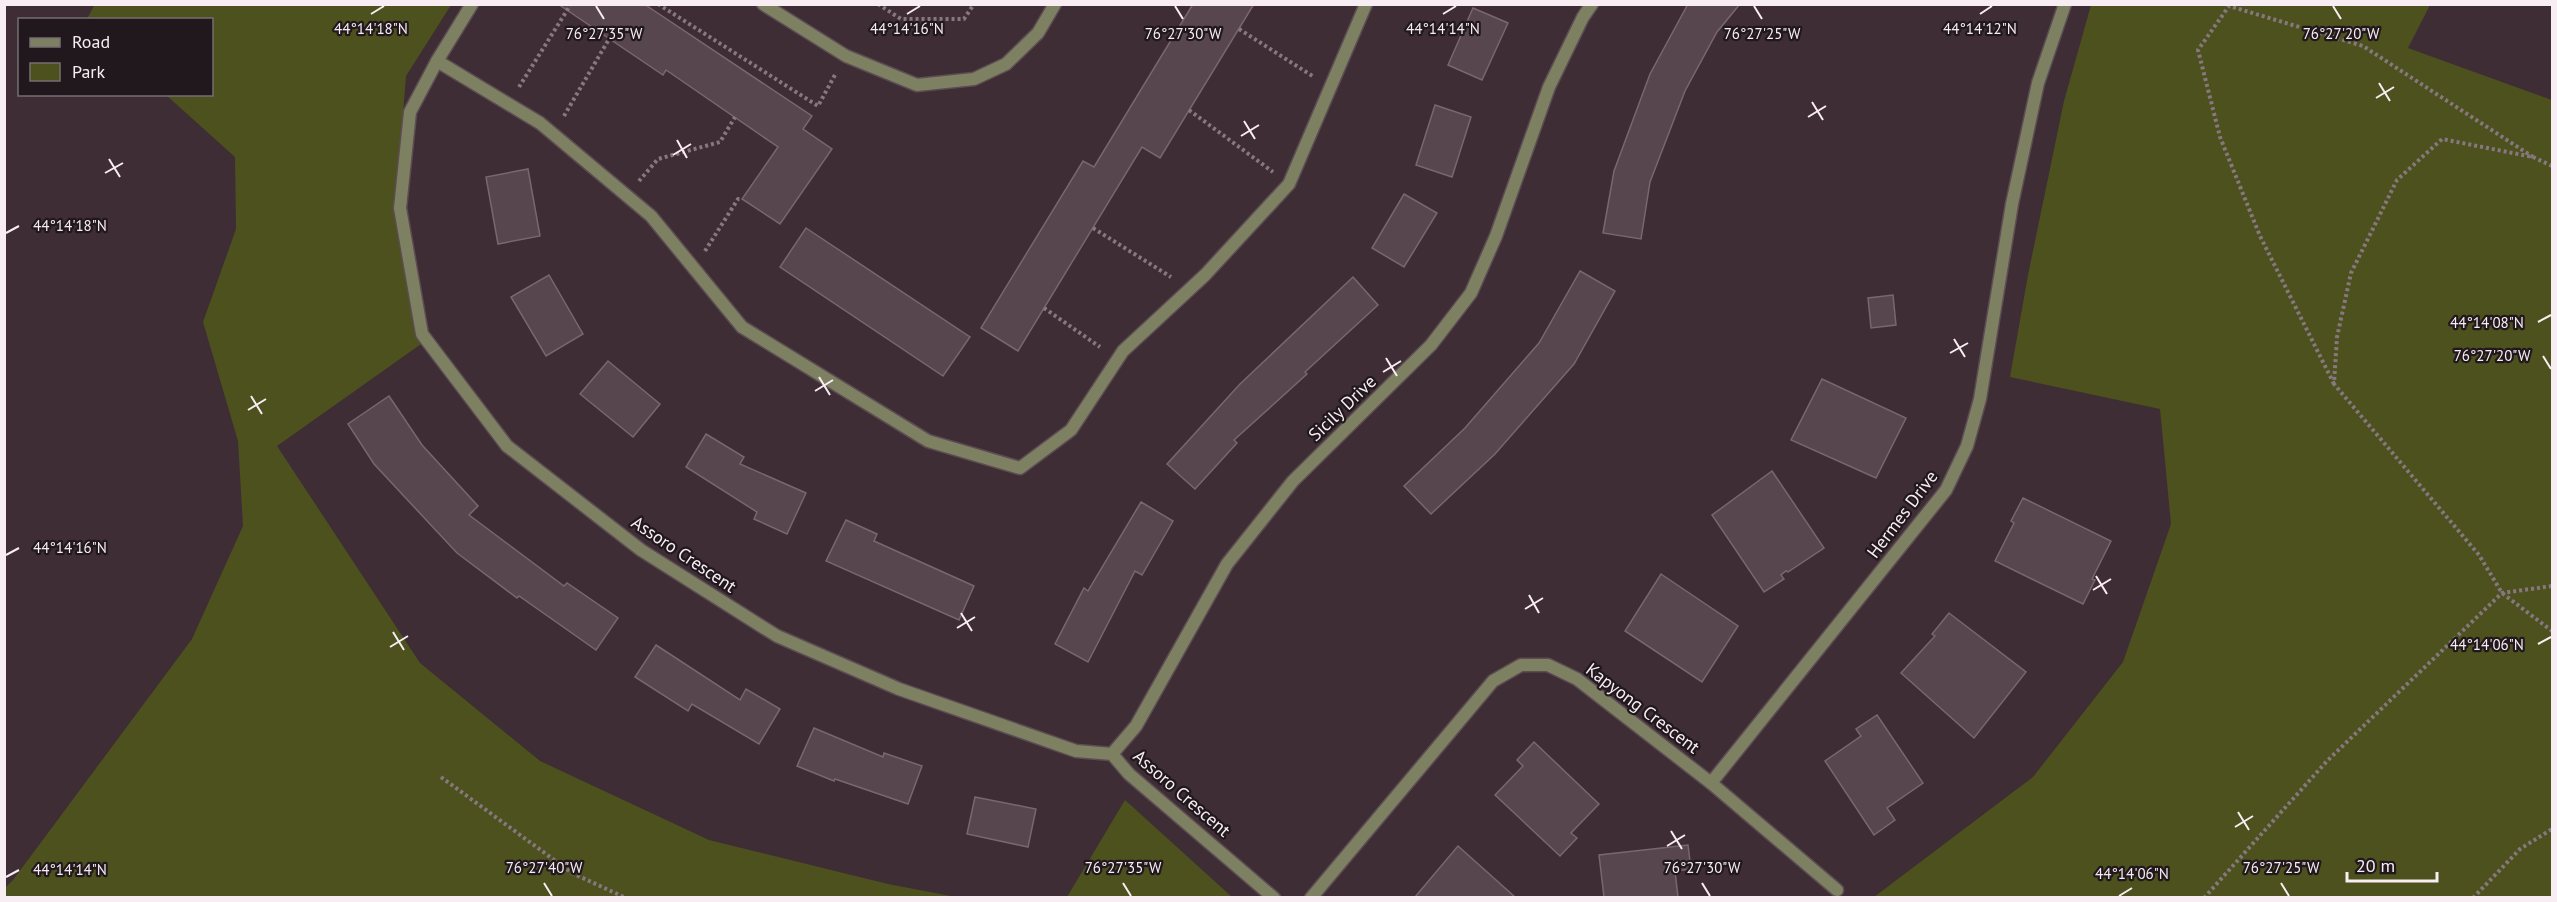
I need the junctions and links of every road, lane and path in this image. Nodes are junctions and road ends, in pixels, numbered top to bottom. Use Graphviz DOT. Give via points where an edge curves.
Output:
graph roads {
  1 [pos="472,4"];
  2 [pos="571,4"];
  3 [pos="658,4"];
  4 [pos="763,4"];
  5 [pos="878,4"];
  6 [pos="974,4"];
  7 [pos="1055,4"];
  8 [pos="1366,4"];
  9 [pos="1592,4"];
  10 [pos="2065,4"];
  11 [pos="1239,29"];
  12 [pos="609,39"];
  13 [pos="846,56"];
  14 [pos="437,61"];
  15 [pos="1332,89"];
  16 [pos="508,104"];
  17 [pos="1189,110"];
  18 [pos="735,117"];
  19 [pos="553,134"];
  20 [pos="2533,157"];
  21 [pos="2553,166"];
  22 [pos="1289,184"];
  23 [pos="627,196"];
  24 [pos="742,199"];
  25 [pos="1093,228"];
  26 [pos="693,268"];
  27 [pos="1190,289"];
  28 [pos="1044,309"];
  29 [pos="1118,359"];
  30 [pos="2334,384"];
  31 [pos="2553,586"];
  32 [pos="2502,593"];
  33 [pos="2553,631"];
  34 [pos="1112,754"];
  35 [pos="441,777"];
  36 [pos="1711,783"];
  37 [pos="2553,830"];
  38 [pos="1837,890"];
  39 [pos="626,897"];
  40 [pos="1274,897"];
  41 [pos="1311,897"];
  42 [pos="2204,897"];
  43 [pos="2473,897"];
  1 -- 14 [label="street, Assoro Crescent"];
  2 -- 16 [label="path"];
  3 -- 13 [label="path" via="818,106"];
  4 -- 13 [label="street"];
  5 -- 6 [label="path" via="902,20 964,19"];
  7 -- 13 [label="street" via="1038,33 1006,64 974,79 917,85"];
  8 -- 15 [label="street"];
  9 -- 34 [label="street, Sicily Drive" via="1549,87 1496,236 1471,293 1431,345 1293,481 1227,564 1136,726"];
  10 -- 36 [label="street, Hermes Drive" via="2038,83 2012,204 1980,399 1967,446 1946,490"];
  11 -- 15 [label="path"];
  12 -- 19 [label="path"];
  14 -- 16 [label="street"];
  14 -- 34 [label="street, Assoro Crescent" via="410,112 400,208 422,334 507,447 641,550 777,636 899,689 1076,751"];
  15 -- 22 [label="street"];
  16 -- 19 [label="street"];
  17 -- 22 [label="path"];
  18 -- 23 [label="path" via="720,142 658,159"];
  19 -- 23 [label="street"];
  20 -- 21 [label="path"];
  20 -- 30 [label="path" via="2442,139 2397,180 2351,273 2337,337"];
  20 -- 30 [label="path" via="2363,46 2229,6 2198,50 2220,137 2260,236"];
  22 -- 27 [label="street"];
  23 -- 26 [label="street" via="651,216"];
  24 -- 26 [label="path" via="738,199"];
  25 -- 27 [label="path"];
  26 -- 29 [label="street" via="742,327 928,441 1020,468 1071,430"];
  27 -- 29 [label="street"];
  28 -- 29 [label="path"];
  30 -- 32 [label="path" via="2479,555"];
  31 -- 32 [label="path"];
  32 -- 33 [label="path"];
  32 -- 42 [label="path" via="2327,761"];
  34 -- 40 [label="street, Assoro Crescent" via="1130,774"];
  35 -- 39 [label="path" via="572,873"];
  36 -- 38 [label="street, Kapyong Crescent"];
  36 -- 41 [label="street, Kapyong Crescent" via="1576,679 1548,665 1521,665 1493,681"];
  37 -- 43 [label="path" via="2520,849"];
}
